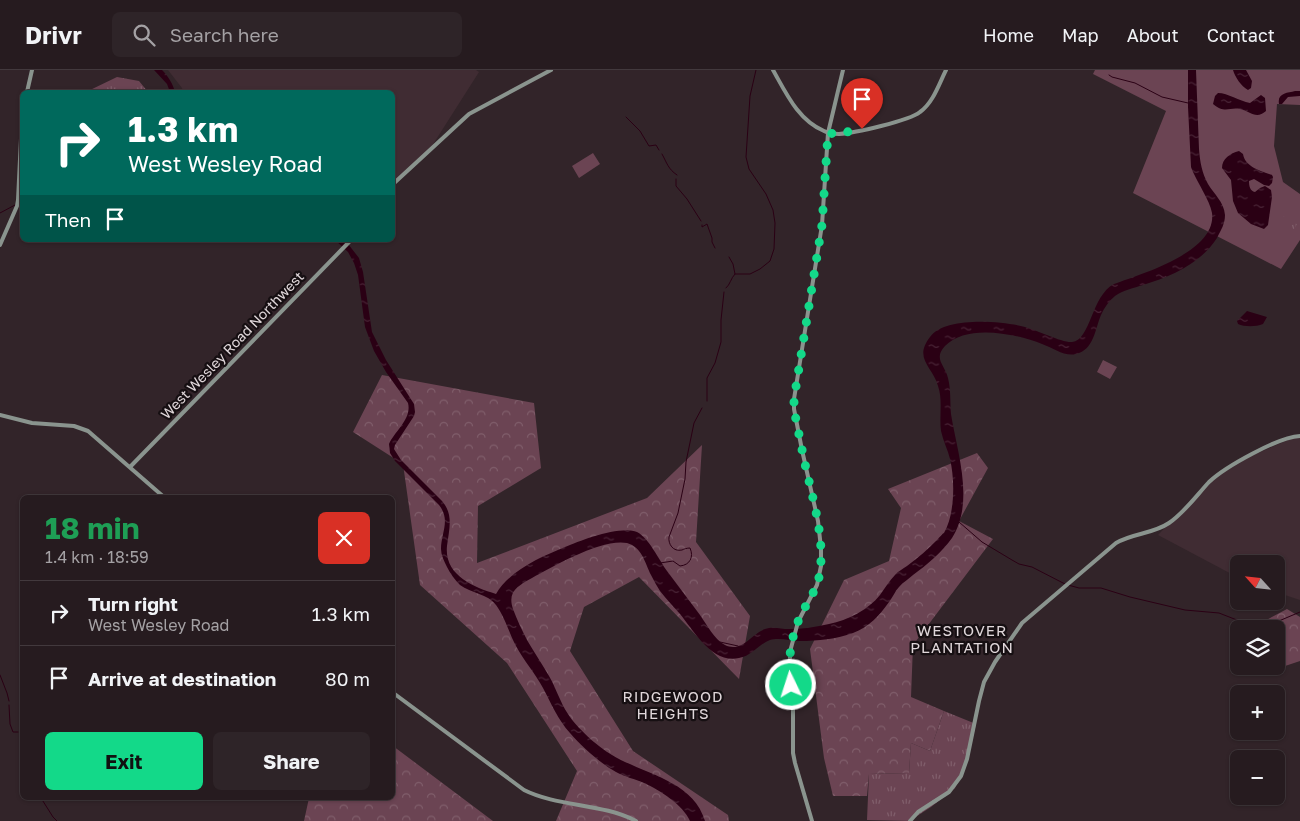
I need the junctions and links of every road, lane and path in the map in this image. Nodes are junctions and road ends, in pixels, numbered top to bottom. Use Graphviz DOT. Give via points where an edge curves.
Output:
graph roads {
  1 [pos="32,70"];
  2 [pos="551,70"];
  3 [pos="773,70"];
  4 [pos="843,70"];
  5 [pos="946,70"];
  6 [pos="27,90"];
  7 [pos="828,133"];
  8 [pos="20,159"];
  9 [pos="395,182"];
  10 [pos="348,242"];
  11 [pos="0,246"];
  12 [pos="0,415"];
  13 [pos="1300,436"];
  14 [pos="130,467"];
  15 [pos="163,495"];
  16 [pos="395,694"];
  17 [pos="636,821"];
  18 [pos="812,821"];
  19 [pos="910,821"];
  1 -- 6 [label="street"];
  2 -- 9 [label="street" via="469,114"];
  3 -- 7 [label="street" via="799,113"];
  4 -- 7 [label="street"];
  5 -- 7 [label="street" via="929,103 918,115 898,122"];
  7 -- 18 [label="street" via="822,225 794,399 820,532 817,585 798,622 789,667 793,754"];
  8 -- 11 [label="street" via="17,206"];
  10 -- 14 [label="street, West Wesley Road Northwest"];
  12 -- 14 [label="street" via="32,423 68,424 81,428 94,435"];
  13 -- 19 [label="street" via="1278,441 1233,464 1211,480 1169,524 1116,543 1022,623 984,682 967,759 957,782"];
  14 -- 15 [label="street"];
  16 -- 17 [label="street" via="524,790 617,812"];
}
